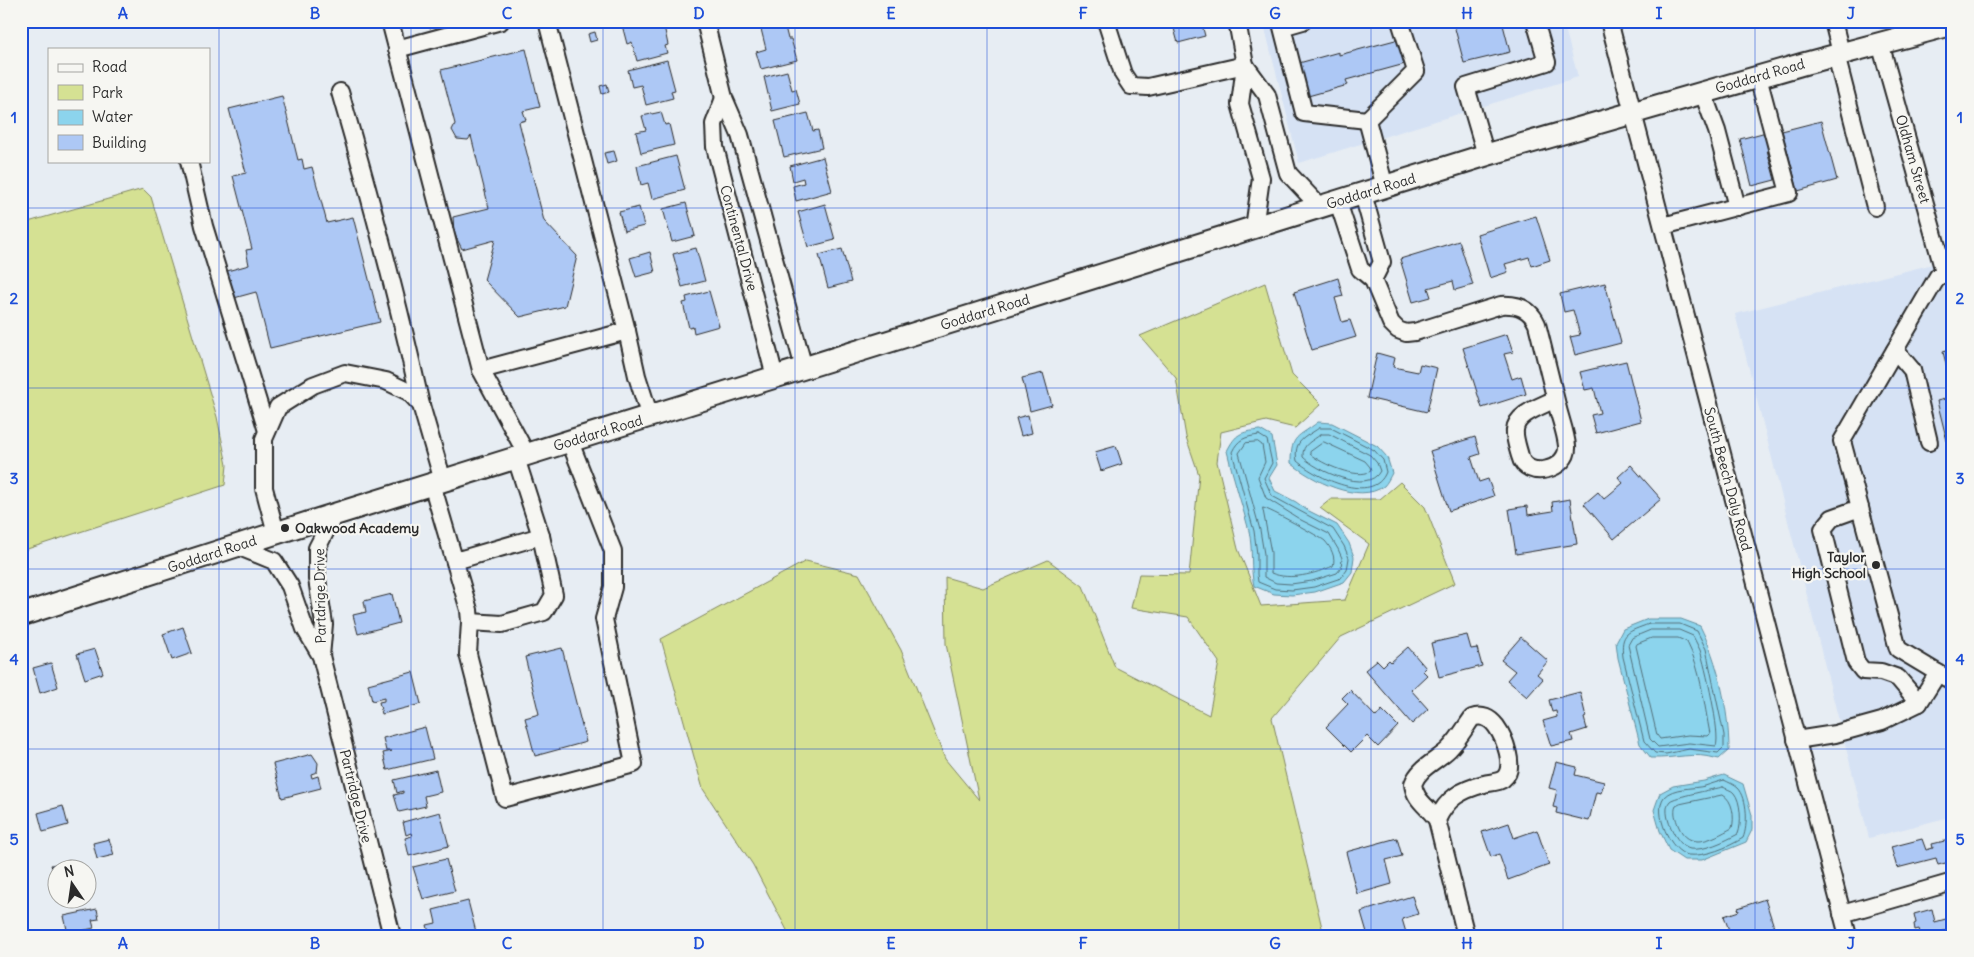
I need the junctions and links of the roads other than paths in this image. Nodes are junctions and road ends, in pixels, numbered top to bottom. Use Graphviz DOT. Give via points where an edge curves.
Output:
graph roads {
  1 [pos="390,21"];
  2 [pos="501,21"];
  3 [pos="546,21"];
  4 [pos="705,21"];
  5 [pos="1106,21"];
  6 [pos="1237,21"];
  7 [pos="1302,21"];
  8 [pos="1400,21"];
  9 [pos="1536,21"];
  10 [pos="1609,21"];
  11 [pos="1833,21"];
  12 [pos="1953,22"];
  13 [pos="1880,43"];
  14 [pos="397,49"];
  15 [pos="1839,54"];
  16 [pos="1245,65"];
  17 [pos="1758,77"];
  18 [pos="340,92"];
  19 [pos="1703,93"];
  20 [pos="724,98"];
  21 [pos="1633,113"];
  22 [pos="1367,120"];
  23 [pos="1486,155"];
  24 [pos="189,162"];
  25 [pos="1386,187"];
  26 [pos="1363,194"];
  27 [pos="1329,204"];
  28 [pos="1737,207"];
  29 [pos="1875,207"];
  30 [pos="1663,226"];
  31 [pos="1254,228"];
  32 [pos="1949,274"];
  33 [pos="1373,280"];
  34 [pos="627,331"];
  35 [pos="1895,350"];
  36 [pos="804,368"];
  37 [pos="481,370"];
  38 [pos="775,377"];
  39 [pos="1555,399"];
  40 [pos="421,405"];
  41 [pos="650,417"];
  42 [pos="267,432"];
  43 [pos="570,442"];
  44 [pos="1929,442"];
  45 [pos="521,456"];
  46 [pos="438,482"];
  47 [pos="1860,508"];
  48 [pos="334,515"];
  49 [pos="276,533"];
  50 [pos="541,536"];
  51 [pos="237,546"];
  52 [pos="455,561"];
  53 [pos="21,615"];
  54 [pos="470,622"];
  55 [pos="321,656"];
  56 [pos="1938,673"];
  57 [pos="1953,682"];
  58 [pos="1919,703"];
  59 [pos="1796,740"];
  60 [pos="1437,820"];
  61 [pos="1953,882"];
  62 [pos="1842,914"];
  63 [pos="392,936"];
  64 [pos="1466,936"];
  65 [pos="1848,936"];
  1 -- 14 [label="street"];
  2 -- 14 [label="street"];
  3 -- 34 [label="street"];
  4 -- 20 [label="street, Continental Drive"];
  5 -- 16 [label="street" via="1123,74 1131,86 1148,87"];
  6 -- 16 [label="street"];
  7 -- 22 [label="street" via="1282,26 1304,112"];
  8 -- 22 [label="street" via="1416,71"];
  9 -- 23 [label="street" via="1547,62 1466,87"];
  10 -- 21 [label="street, South Beech Daly Road"];
  11 -- 15 [label="street"];
  12 -- 13 [label="main road, Goddard Road"];
  13 -- 15 [label="main road, Goddard Road"];
  13 -- 32 [label="street, Oldham Street"];
  14 -- 37 [label="street"];
  15 -- 17 [label="main road, Goddard Road"];
  15 -- 29 [label="street"];
  16 -- 27 [label="street" via="1267,95 1288,172"];
  16 -- 31 [label="street" via="1240,104 1261,178"];
  17 -- 19 [label="main road, Goddard Road"];
  17 -- 28 [label="street" via="1789,193"];
  18 -- 40 [label="street" via="378,225"];
  19 -- 21 [label="main road, Goddard Road"];
  19 -- 28 [label="street"];
  20 -- 36 [label="street, Continental Drive" via="740,135"];
  20 -- 38 [label="street, Continental Drive" via="714,124 715,147"];
  21 -- 23 [label="main road, Goddard Road"];
  21 -- 30 [label="street, South Beech Daly Road"];
  22 -- 25 [label="street"];
  23 -- 25 [label="main road, Goddard Road"];
  24 -- 42 [label="street" via="204,226"];
  25 -- 26 [label="main road, Goddard Road"];
  26 -- 27 [label="main road, Goddard Road"];
  26 -- 33 [label="street" via="1382,262"];
  27 -- 31 [label="main road, Goddard Road"];
  27 -- 33 [label="street" via="1360,269"];
  28 -- 30 [label="street"];
  30 -- 59 [label="street, South Beech Daly Road"];
  31 -- 36 [label="main road, Goddard Road"];
  32 -- 35 [label="street" via="1938,276"];
  33 -- 39 [label="street" via="1391,323 1406,333 1502,305 1523,307 1534,318"];
  34 -- 37 [label="street"];
  34 -- 41 [label="street"];
  35 -- 44 [label="street" via="1912,370"];
  35 -- 47 [label="street" via="1842,441"];
  36 -- 38 [label="main road, Goddard Road"];
  37 -- 45 [label="street"];
  38 -- 41 [label="main road, Goddard Road"];
  40 -- 42 [label="street" via="409,392 386,381 345,373 313,386 278,408"];
  40 -- 46 [label="street"];
  41 -- 43 [label="main road, Goddard Road"];
  42 -- 49 [label="street" via="264,439 264,488"];
  43 -- 45 [label="main road, Goddard Road"];
  43 -- 54 [label="street" via="612,551 613,587 604,619 634,764 505,798 468,654"];
  45 -- 46 [label="main road, Goddard Road"];
  45 -- 50 [label="street"];
  46 -- 48 [label="main road, Goddard Road"];
  46 -- 52 [label="street"];
  47 -- 56 [label="street" via="1898,648"];
  47 -- 58 [label="street" via="1832,518 1823,530 1856,662 1863,671 1882,672 1898,678"];
  48 -- 49 [label="main road, Goddard Road"];
  48 -- 55 [label="street, Partdrige Drive" via="317,548 324,624"];
  49 -- 51 [label="main road, Goddard Road"];
  50 -- 52 [label="street"];
  50 -- 54 [label="street" via="554,595 544,612 502,624"];
  51 -- 53 [label="main road, Goddard Road"];
  51 -- 55 [label="street, Partdrige Drive" via="274,561 290,586 305,629"];
  52 -- 54 [label="street"];
  55 -- 63 [label="street, Partridge Drive"];
  56 -- 57 [label="street"];
  56 -- 58 [label="street"];
  58 -- 59 [label="street" via="1882,721 1835,734"];
  59 -- 62 [label="street, South Beech Daly Road"];
  60 -- 60 [label="street" via="1416,798 1415,777 1451,747 1472,718 1485,716 1503,737 1508,751 1507,773 1499,781 1468,789 1454,797 1443,806"];
  60 -- 64 [label="street"];
  61 -- 62 [label="street"];
  62 -- 65 [label="street, South Beech Daly Road"];
}
